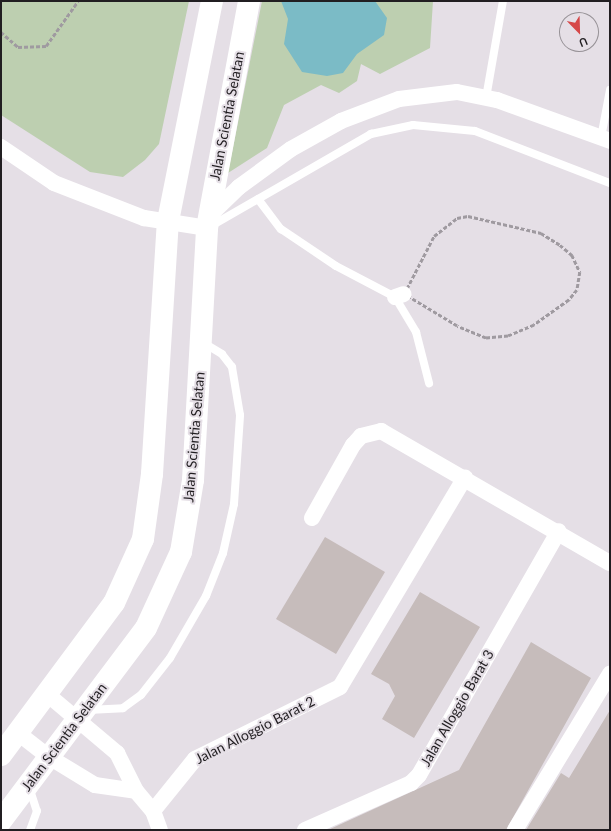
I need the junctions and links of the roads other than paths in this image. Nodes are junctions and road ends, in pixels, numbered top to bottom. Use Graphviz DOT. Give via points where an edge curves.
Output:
graph roads {
  1 [pos="212,1"];
  2 [pos="250,1"];
  3 [pos="503,1"];
  4 [pos="610,90"];
  5 [pos="486,98"];
  6 [pos="605,139"];
  7 [pos="1,147"];
  8 [pos="610,183"];
  9 [pos="258,199"];
  10 [pos="168,221"];
  11 [pos="208,221"];
  12 [pos="202,341"];
  13 [pos="429,383"];
  14 [pos="465,476"];
  15 [pos="312,518"];
  16 [pos="559,531"];
  17 [pos="610,563"];
  18 [pos="610,674"];
  19 [pos="47,694"];
  20 [pos="81,714"];
  21 [pos="18,733"];
  22 [pos="1,755"];
  23 [pos="48,757"];
  24 [pos="28,784"];
  25 [pos="136,791"];
  26 [pos="153,810"];
  27 [pos="1,821"];
  28 [pos="30,830"];
  29 [pos="160,830"];
  30 [pos="305,830"];
  31 [pos="515,830"];
  1 -- 10 [label="street"];
  2 -- 11 [label="street, Jalan Scientia Selatan"];
  3 -- 5 [label="lane"];
  4 -- 6 [label="lane"];
  5 -- 6 [label="street"];
  5 -- 11 [label="street" via="457,92 399,99 341,121 291,149 239,187"];
  7 -- 10 [label="street" via="54,183 144,218"];
  8 -- 9 [label="lane" via="475,131 413,125 371,134"];
  9 -- 11 [label="lane"];
  9 -- 13 [label="lane" via="281,229 336,266 400,295 416,332"];
  10 -- 11 [label="street"];
  10 -- 19 [label="street" via="152,474 143,538 114,603"];
  11 -- 12 [label="street, Jalan Scientia Selatan"];
  12 -- 20 [label="street, Jalan Scientia Selatan" via="193,480 181,552 146,628"];
  12 -- 20 [label="lane" via="222,354 232,367 240,415 234,504 223,552 206,596 170,658 141,695 123,708"];
  14 -- 15 [label="street" via="381,431 369,433 353,445"];
  14 -- 16 [label="street"];
  14 -- 26 [label="street, Jalan Alloggio Barat 2" via="335,692 299,705 195,759"];
  16 -- 17 [label="street"];
  16 -- 30 [label="street, Jalan Alloggio Barat 3" via="419,775 411,783"];
  18 -- 31 [label="street"];
  19 -- 20 [label="street"];
  19 -- 21 [label="street"];
  20 -- 23 [label="street, Jalan Scientia Selatan"];
  20 -- 25 [label="street" via="117,753"];
  21 -- 22 [label="street"];
  21 -- 23 [label="street"];
  23 -- 24 [label="street, Jalan Scientia Selatan"];
  23 -- 25 [label="street" via="95,785"];
  24 -- 27 [label="street, Jalan Scientia Selatan"];
  24 -- 28 [label="lane" via="37,811"];
  25 -- 26 [label="street"];
  26 -- 29 [label="street"];
}
